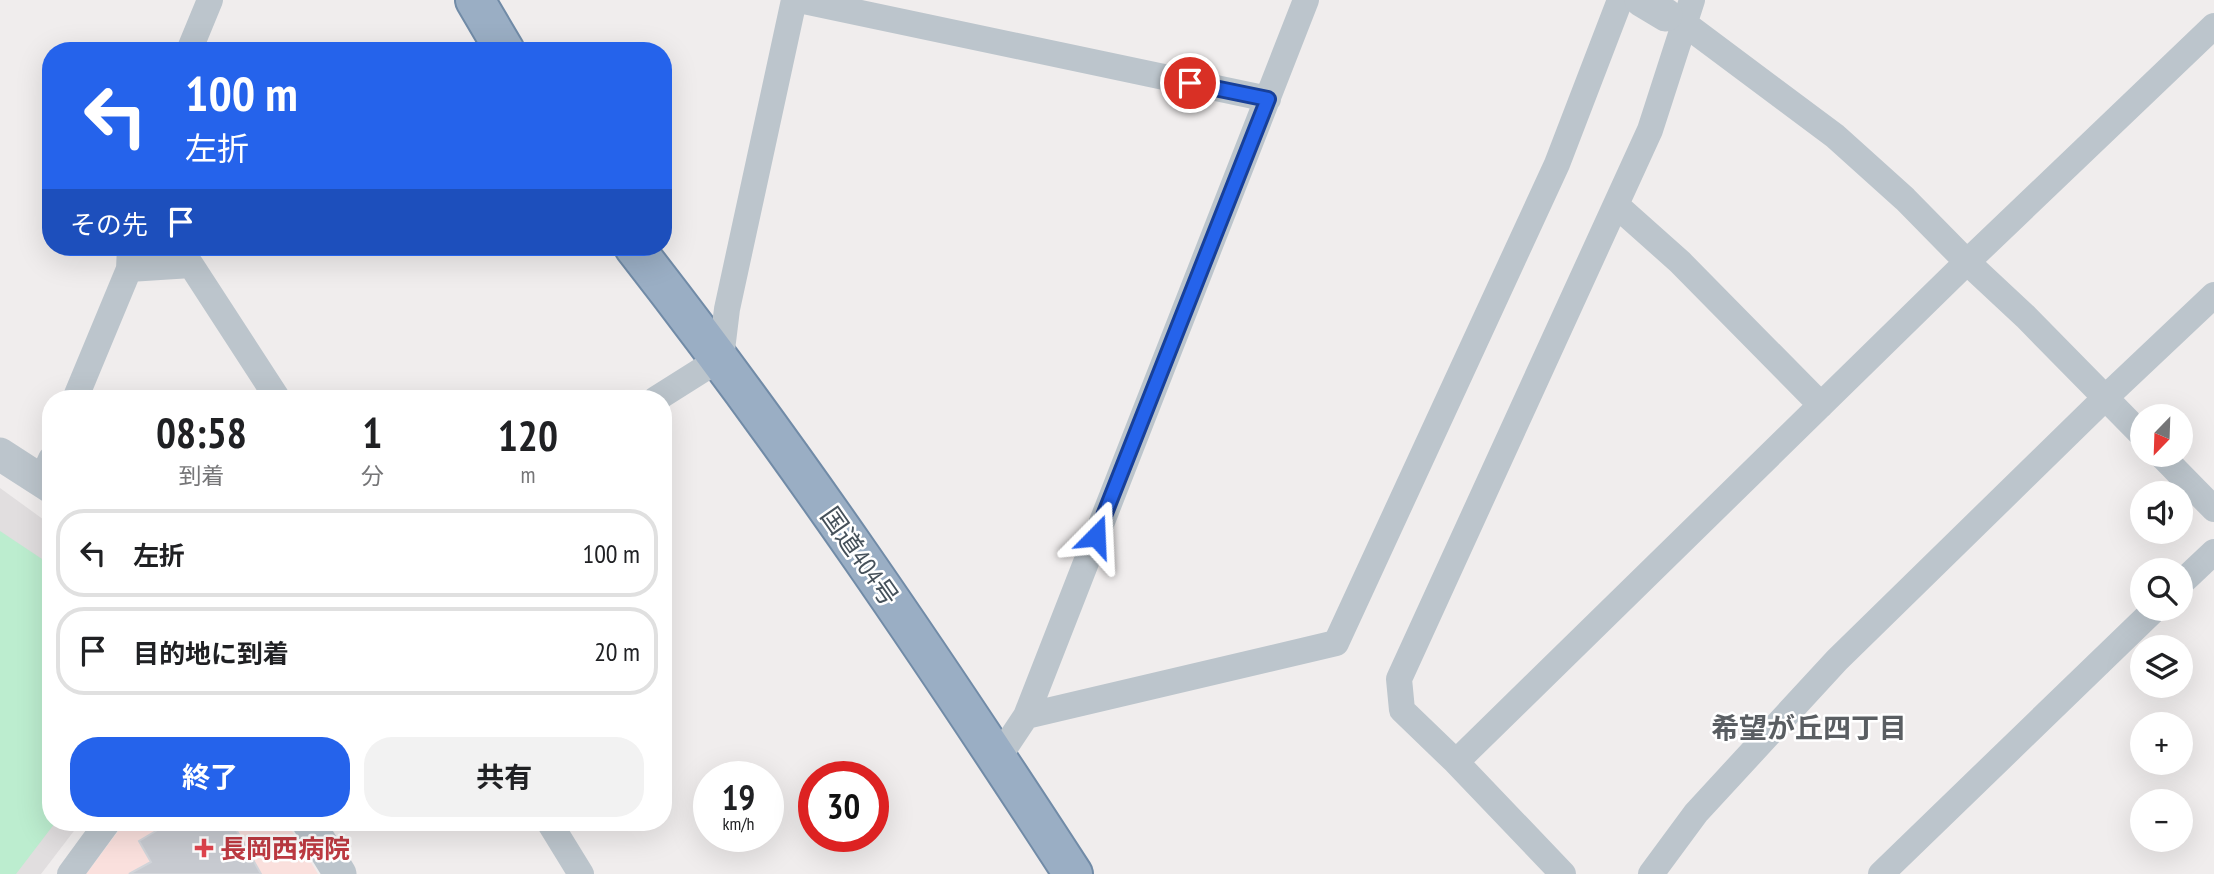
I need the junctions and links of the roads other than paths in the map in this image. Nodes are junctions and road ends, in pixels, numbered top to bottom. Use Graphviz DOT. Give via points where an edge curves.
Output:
graph roads {
  1 [pos="210,0"];
  2 [pos="475,0"];
  3 [pos="796,0"];
  4 [pos="1306,0"];
  5 [pos="1620,0"];
  6 [pos="1671,10"];
  7 [pos="2214,26"];
  8 [pos="193,42"];
  9 [pos="500,42"];
  10 [pos="1268,99"];
  11 [pos="1616,205"];
  12 [pos="641,256"];
  13 [pos="129,258"];
  14 [pos="1967,262"];
  15 [pos="2214,295"];
  16 [pos="720,358"];
  17 [pos="78,390"];
  18 [pos="272,390"];
  19 [pos="670,390"];
  20 [pos="2105,398"];
  21 [pos="1821,405"];
  22 [pos="2130,424"];
  23 [pos="0,454"];
  24 [pos="2173,467"];
  25 [pos="42,473"];
  26 [pos="2214,509"];
  27 [pos="2214,552"];
  28 [pos="2193,572"];
  29 [pos="2143,621"];
  30 [pos="1026,716"];
  31 [pos="998,758"];
  32 [pos="1456,762"];
  33 [pos="101,831"];
  34 [pos="314,831"];
  35 [pos="555,831"];
  36 [pos="70,874"];
  37 [pos="340,874"];
  38 [pos="581,874"];
  39 [pos="1073,874"];
  40 [pos="1563,874"];
  41 [pos="1651,874"];
  42 [pos="1881,874"];
  1 -- 8 [label="street"];
  2 -- 9 [label="highway"];
  3 -- 10 [label="street"];
  3 -- 16 [label="street"];
  4 -- 10 [label="street"];
  5 -- 30 [label="street" via="1557,164 1336,643"];
  6 -- 11 [label="street" via="1650,130"];
  6 -- 14 [label="street" via="1835,136"];
  7 -- 14 [label="street"];
  10 -- 30 [label="street"];
  11 -- 21 [label="street" via="1680,262"];
  11 -- 32 [label="street" via="1399,679 1402,710"];
  12 -- 16 [label="highway, 国道404号"];
  13 -- 17 [label="street"];
  13 -- 18 [label="street" via="191,265"];
  14 -- 20 [label="street"];
  14 -- 21 [label="street"];
  15 -- 20 [label="street"];
  16 -- 19 [label="street"];
  16 -- 31 [label="highway, 国道404号"];
  20 -- 22 [label="street"];
  20 -- 41 [label="street" via="1828,669 1696,813"];
  21 -- 32 [label="street"];
  23 -- 25 [label="street"];
  24 -- 26 [label="street"];
  27 -- 28 [label="street"];
  29 -- 42 [label="street"];
  30 -- 31 [label="street"];
  31 -- 39 [label="highway, 国道404号"];
  32 -- 40 [label="street"];
  33 -- 36 [label="street"];
  34 -- 37 [label="street"];
  35 -- 38 [label="street"];
}
